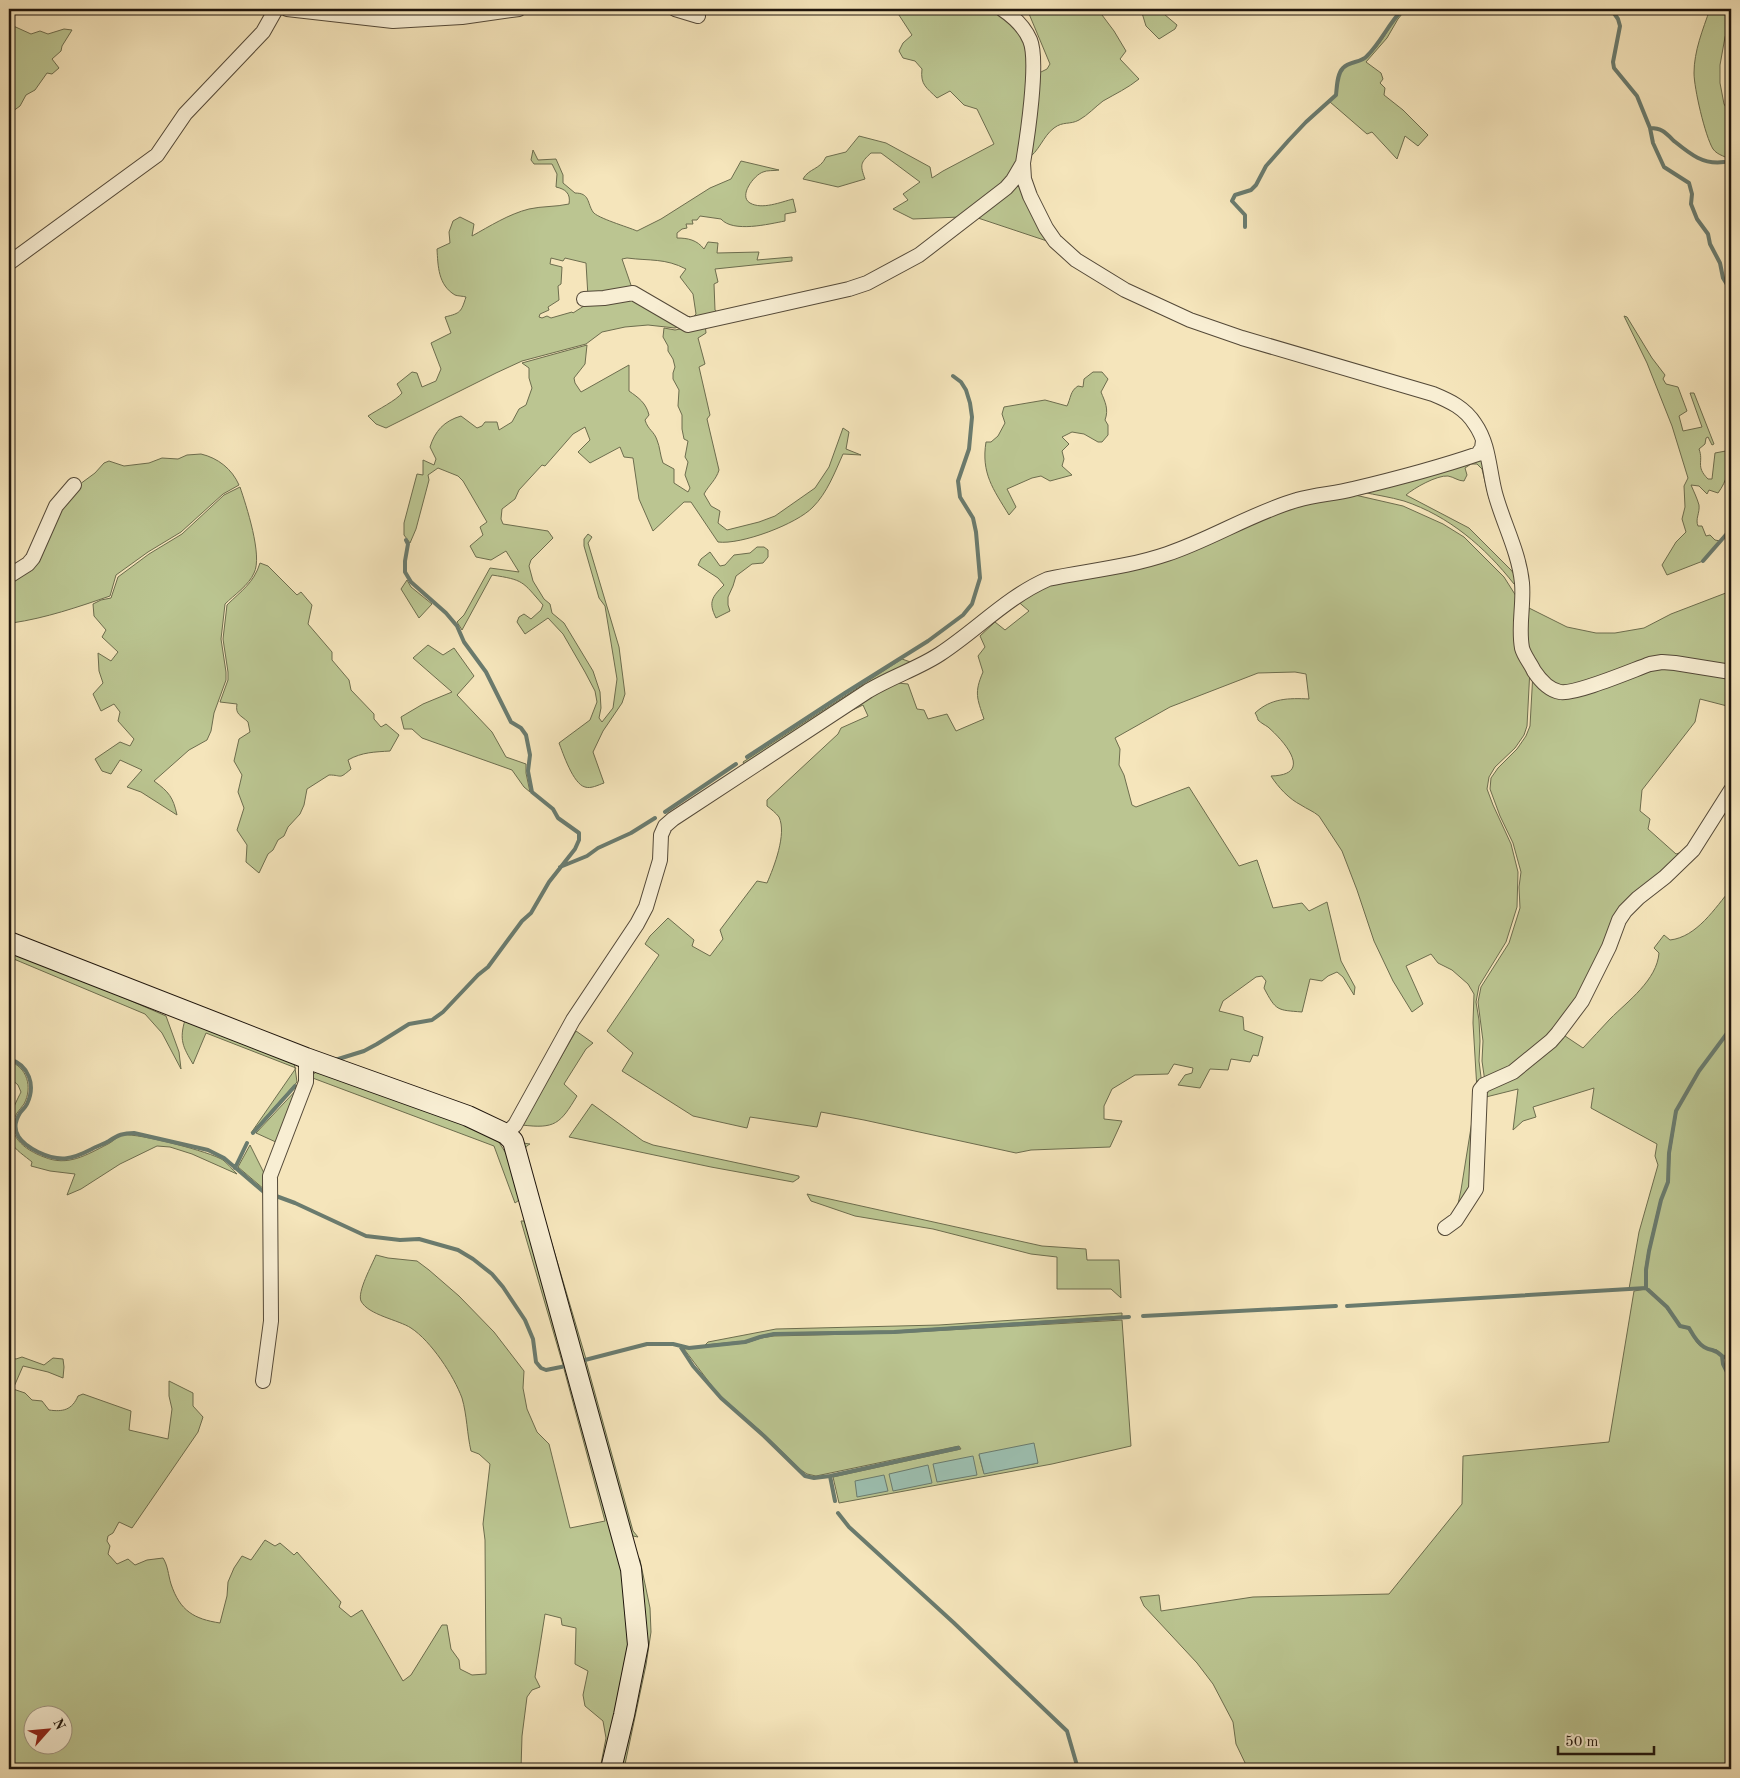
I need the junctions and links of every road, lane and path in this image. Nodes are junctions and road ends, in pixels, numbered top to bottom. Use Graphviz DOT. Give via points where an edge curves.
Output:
graph roads {
  1 [pos="276,9"];
  2 [pos="287,9"];
  3 [pos="519,9"];
  4 [pos="675,9"];
  5 [pos="1002,9"];
  6 [pos="698,16"];
  7 [pos="1023,164"];
  8 [pos="9,263"];
  9 [pos="584,300"];
  10 [pos="1483,441"];
  11 [pos="74,485"];
  12 [pos="9,576"];
  13 [pos="1731,672"];
  14 [pos="1731,790"];
  15 [pos="9,942"];
  16 [pos="306,1058"];
  17 [pos="506,1134"];
  18 [pos="1445,1228"];
  19 [pos="263,1381"];
  20 [pos="611,1769"];
  1 -- 8 [label="street" via="263,32 185,114 157,155"];
  2 -- 3 [label="street" via="393,20 462,17"];
  4 -- 6 [label="street"];
  5 -- 7 [label="street" via="1024,28 1031,42 1033,68"];
  7 -- 9 [label="street" via="1006,188 931,247 892,271 848,290 688,325 633,293"];
  7 -- 10 [label="street" via="1024,179 1037,213 1055,240 1076,260 1125,290 1190,320 1242,338 1433,394 1454,403 1466,413"];
  10 -- 13 [label="street" via="1495,494 1519,564 1523,650 1538,678 1561,692 1576,691 1662,662"];
  10 -- 17 [label="street" via="1478,454 1352,490 1294,500 1167,554 1048,579 1034,585 939,654 854,699 673,819 661,835 660,860 646,907 637,924 573,1020 515,1125"];
  11 -- 12 [label="street" via="56,506 33,558"];
  14 -- 18 [label="street" via="1693,850 1625,911 1582,1001 1558,1033 1513,1072 1480,1090 1476,1189 1456,1220"];
  15 -- 16 [label="main road"];
  16 -- 17 [label="main road" via="468,1116"];
  16 -- 19 [label="street" via="306,1082 270,1176 271,1321"];
  17 -- 20 [label="main road" via="512,1141 521,1170 631,1569 638,1645"];
}
